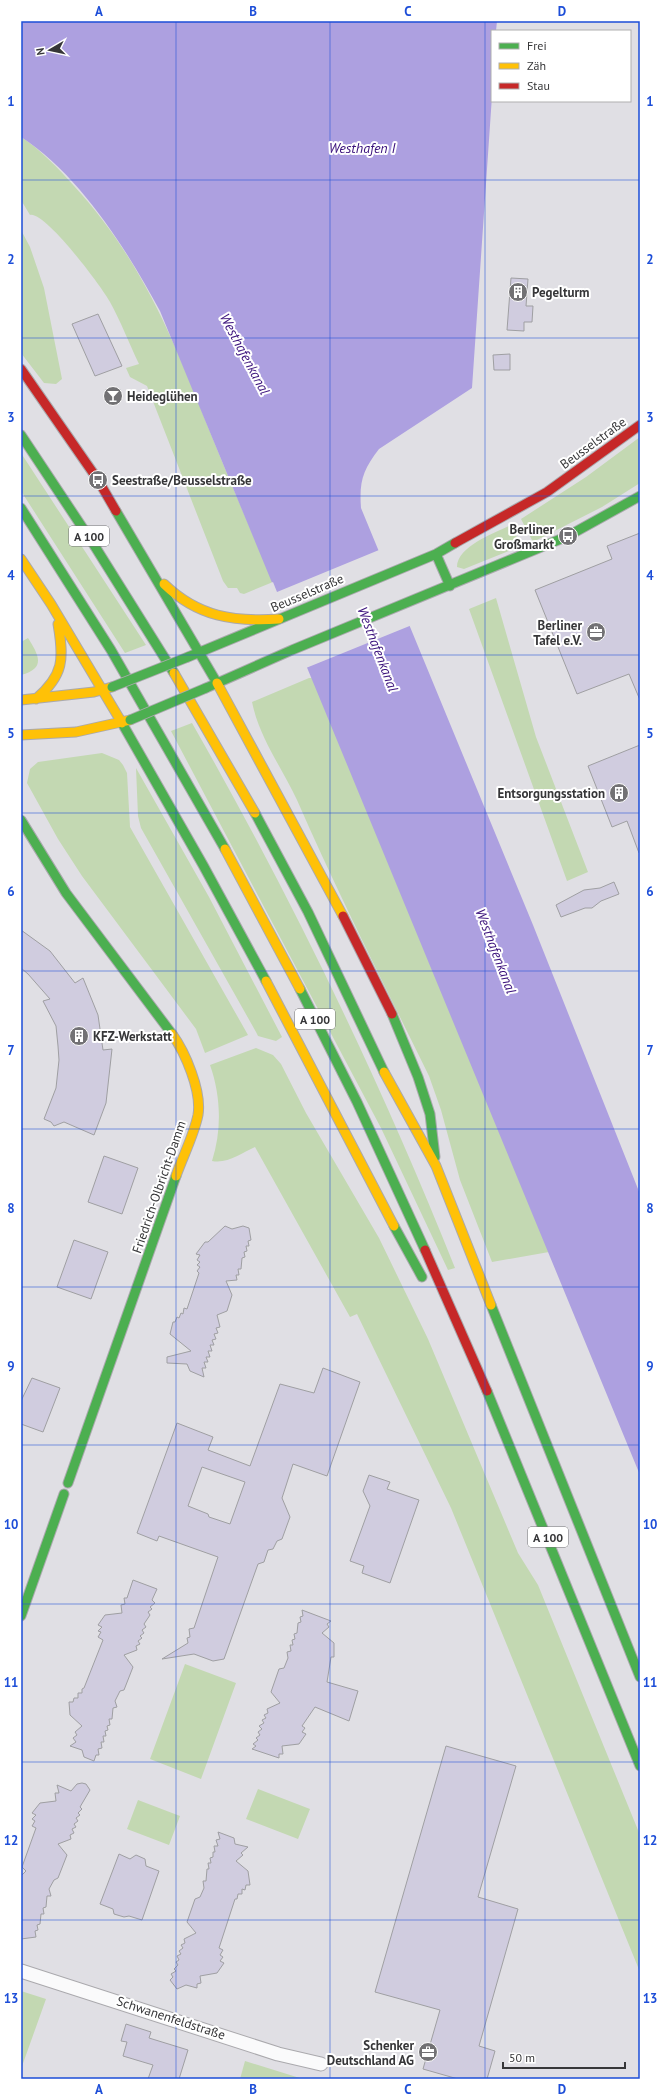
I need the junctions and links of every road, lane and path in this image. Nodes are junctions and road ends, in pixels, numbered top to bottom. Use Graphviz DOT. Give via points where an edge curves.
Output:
graph roads {
  1 [pos="21,370"];
  2 [pos="640,425"];
  3 [pos="21,435"];
  4 [pos="640,496"];
  5 [pos="21,508"];
  6 [pos="436,554"];
  7 [pos="21,559"];
  8 [pos="150,569"];
  9 [pos="450,586"];
  10 [pos="57,614"];
  11 [pos="279,619"];
  12 [pos="199,653"];
  13 [pos="217,683"];
  14 [pos="102,690"];
  15 [pos="36,699"];
  16 [pos="21,700"];
  17 [pos="126,721"];
  18 [pos="21,735"];
  19 [pos="21,820"];
  20 [pos="436,1166"];
  21 [pos="451,1311"];
  22 [pos="68,1483"];
  23 [pos="64,1494"];
  24 [pos="21,1616"];
  25 [pos="640,1677"];
  26 [pos="640,1766"];
  27 [pos="21,1971"];
  28 [pos="322,2064"];
  1 -- 8 [label="main road" via="83,457"];
  2 -- 6 [label="main road, Beusselstraße" via="547,492"];
  3 -- 20 [label="main road, A 100" via="110,568 221,752 295,887 392,1089"];
  4 -- 9 [label="main road" via="568,536"];
  5 -- 21 [label="main road, A 100" via="116,656 254,900 382,1155"];
  6 -- 9 [label="main road"];
  6 -- 11 [label="main road, Beusselstraße"];
  7 -- 10 [label="main road"];
  8 -- 11 [label="main road" via="170,591 211,614 238,620"];
  8 -- 12 [label="main road"];
  9 -- 13 [label="main road"];
  10 -- 14 [label="main road"];
  10 -- 15 [label="main road" via="62,663 53,684"];
  11 -- 12 [label="main road, Beusselstraße"];
  12 -- 13 [label="main road"];
  12 -- 14 [label="main road, Beusselstraße, bridge"];
  13 -- 17 [label="main road, bridge"];
  13 -- 20 [label="main road" via="342,913 391,1013 418,1077 430,1114"];
  14 -- 15 [label="main road, Beusselstraße"];
  14 -- 17 [label="main road"];
  15 -- 16 [label="main road, Beusselstraße"];
  17 -- 18 [label="main road" via="90,730 37,736"];
  17 -- 21 [label="main road" via="230,913 360,1164 429,1288"];
  19 -- 22 [label="main road, Friedrich-Olbricht-Damm" via="66,893 176,1040 190,1065 196,1089 198,1114"];
  20 -- 25 [label="main road, A 100"];
  21 -- 26 [label="main road, A 100" via="545,1530"];
  23 -- 24 [label="main road"];
  27 -- 28 [label="street, Schwanenfeldstraße" via="278,2054"];
}
